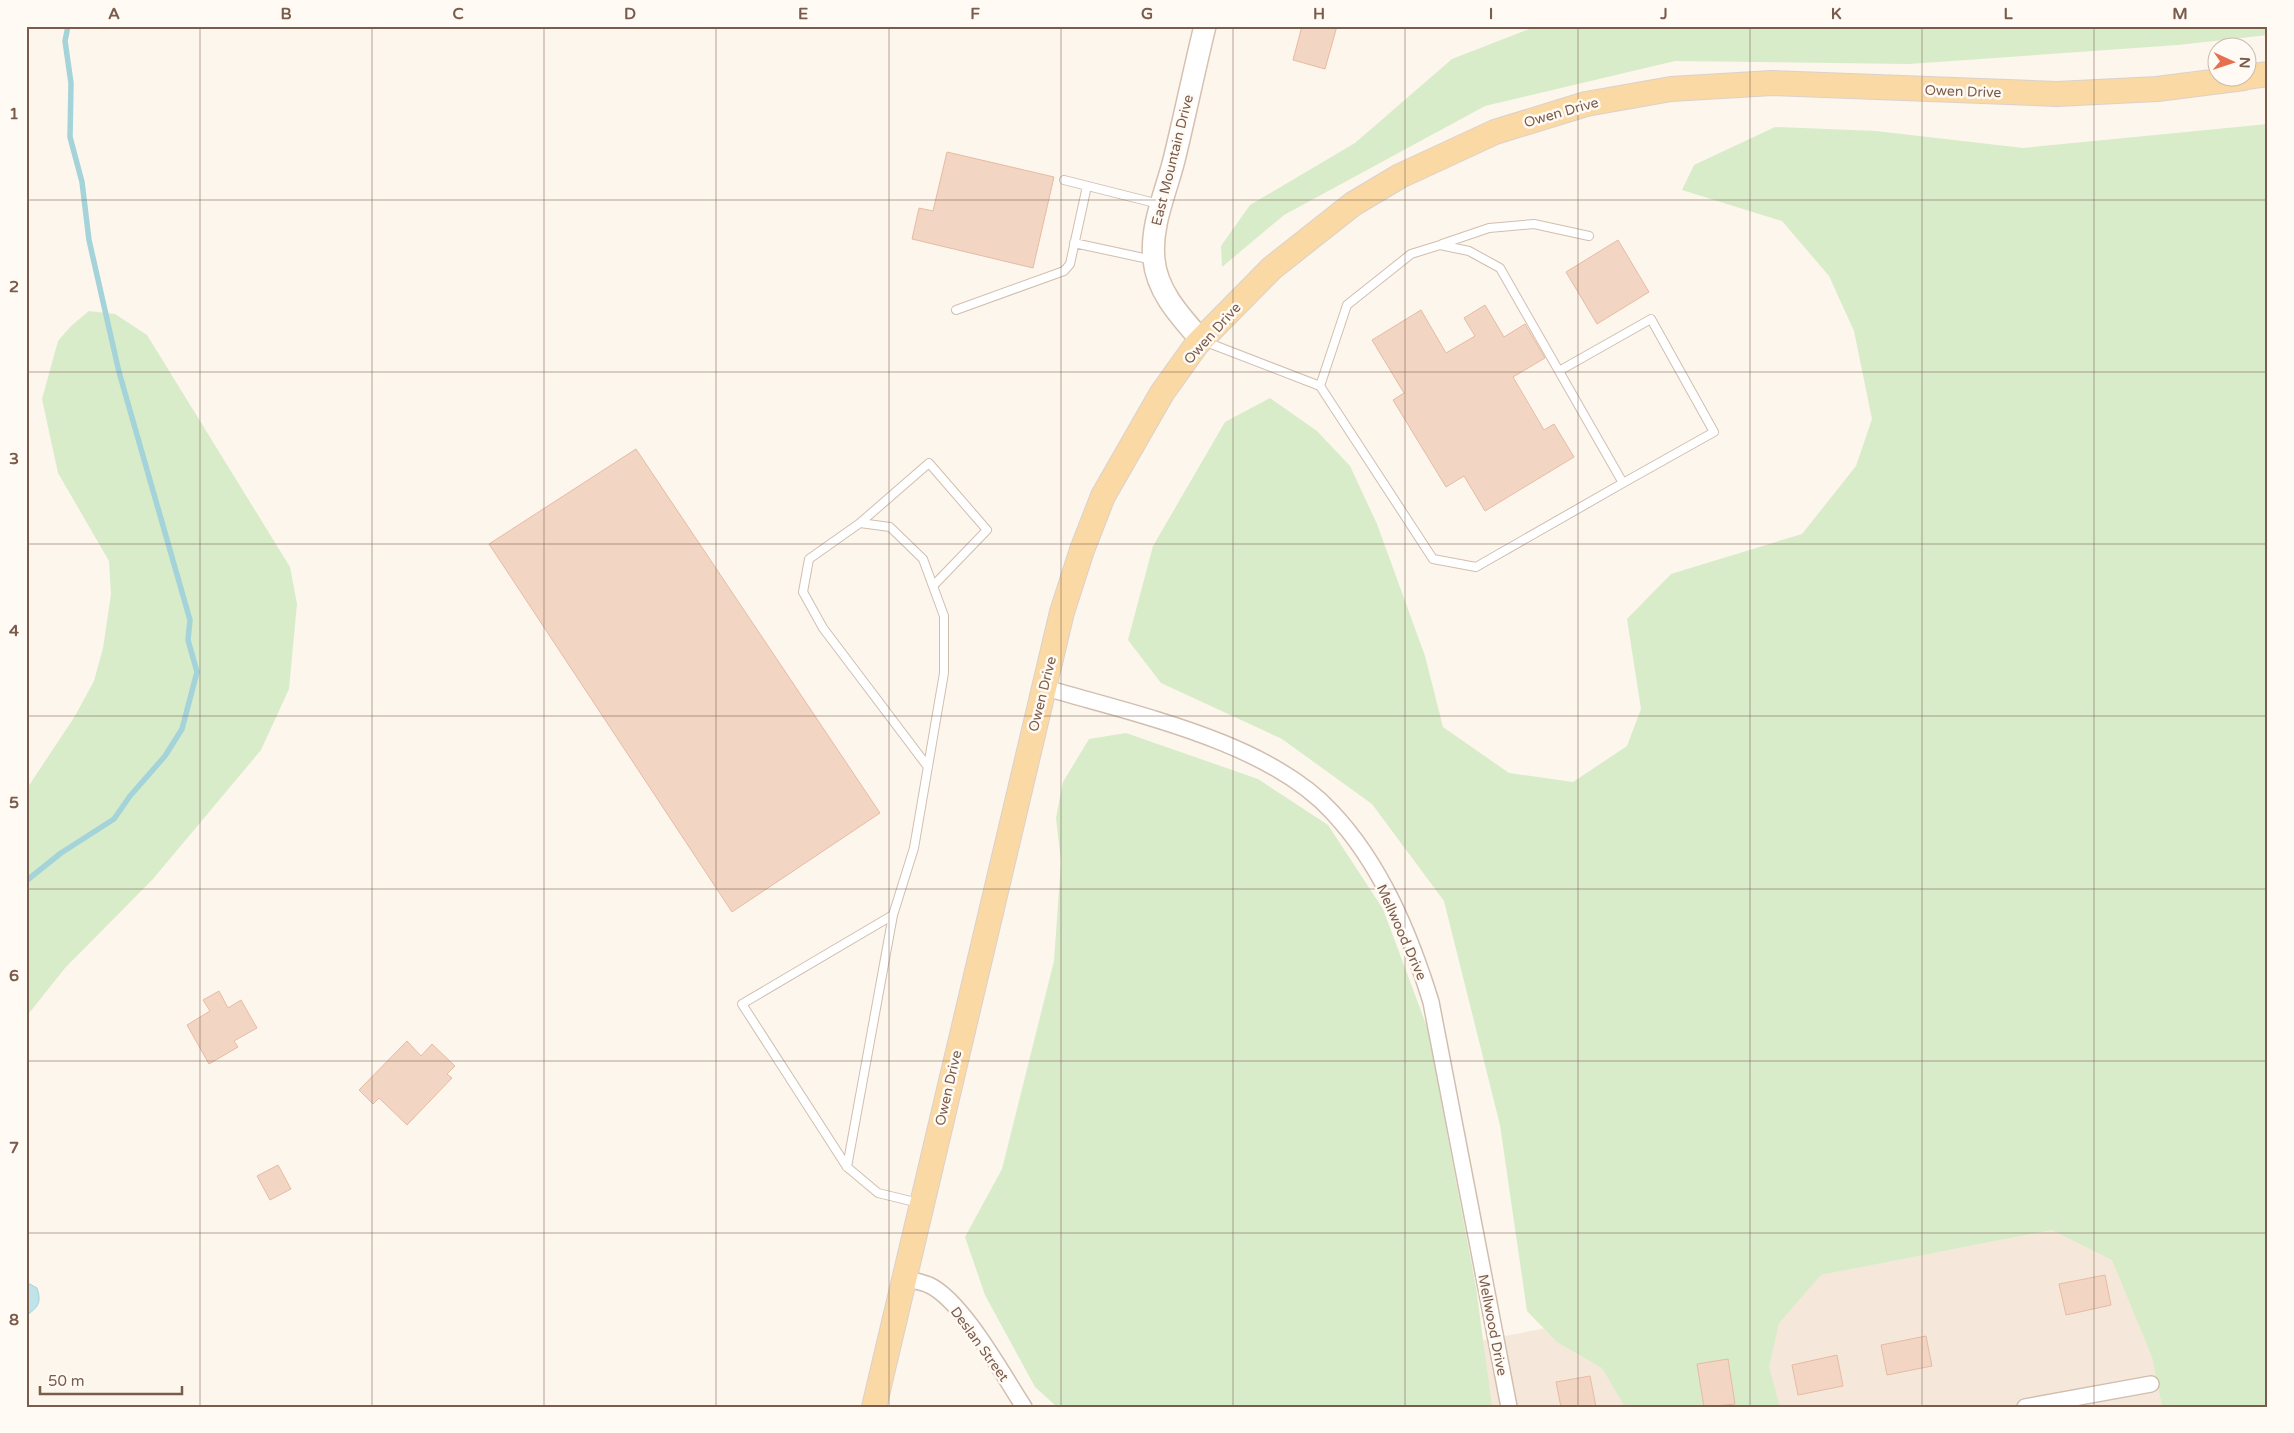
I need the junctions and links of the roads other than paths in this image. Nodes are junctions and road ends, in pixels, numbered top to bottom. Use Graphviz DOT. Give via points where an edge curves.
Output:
graph roads {
  1 [pos="1205,26"];
  2 [pos="2206,82"];
  3 [pos="1064,180"];
  4 [pos="1087,186"];
  5 [pos="1161,204"];
  6 [pos="1589,236"];
  7 [pos="1074,244"];
  8 [pos="1440,245"];
  9 [pos="1154,260"];
  10 [pos="956,310"];
  11 [pos="1201,340"];
  12 [pos="1559,371"];
  13 [pos="1320,386"];
  14 [pos="1623,483"];
  15 [pos="860,523"];
  16 [pos="933,586"];
  17 [pos="1043,687"];
  18 [pos="928,767"];
  19 [pos="893,915"];
  20 [pos="847,1167"];
  21 [pos="921,1204"];
  22 [pos="903,1278"];
  23 [pos="2151,1384"];
  24 [pos="874,1407"];
  25 [pos="1024,1407"];
  26 [pos="1509,1407"];
  27 [pos="2025,1407"];
  1 -- 5 [label="street, East Mountain Drive"];
  2 -- 11 [label="main road, Owen Drive" via="2157,89 2057,94 1727,84 1671,89 1586,104 1495,132 1407,173 1352,204 1272,268"];
  3 -- 4 [label="lane"];
  4 -- 5 [label="lane"];
  4 -- 7 [label="lane"];
  5 -- 9 [label="street, East Mountain Drive" via="1154,232"];
  6 -- 8 [label="lane" via="1534,224 1489,228"];
  7 -- 9 [label="lane"];
  7 -- 10 [label="lane" via="1070,264 1060,274"];
  8 -- 12 [label="lane" via="1469,251 1500,268"];
  8 -- 13 [label="lane" via="1411,254 1347,305"];
  9 -- 11 [label="street, East Mountain Drive" via="1158,278 1174,310"];
  11 -- 13 [label="lane"];
  11 -- 17 [label="main road, Owen Drive" via="1162,393 1104,496 1082,550"];
  12 -- 14 [label="lane"];
  12 -- 14 [label="lane" via="1651,319 1714,432"];
  13 -- 14 [label="lane" via="1433,560 1476,568"];
  15 -- 16 [label="lane" via="890,527 923,559"];
  15 -- 16 [label="lane" via="929,463 988,530"];
  15 -- 18 [label="lane" via="809,559 803,592 823,628"];
  16 -- 18 [label="lane" via="944,616 944,673"];
  17 -- 21 [label="main road, Owen Drive"];
  17 -- 26 [label="street, Mellwood Drive" via="1203,736 1264,762 1308,791 1331,811 1377,874 1418,961 1431,1002"];
  18 -- 19 [label="lane" via="914,848"];
  19 -- 20 [label="lane"];
  19 -- 20 [label="lane" via="742,1004"];
  20 -- 21 [label="lane" via="878,1193"];
  21 -- 22 [label="main road, Owen Drive"];
  22 -- 24 [label="main road, Owen Drive"];
  22 -- 25 [label="street, Deslan Street" via="930,1286 947,1298 970,1326"];
  23 -- 27 [label="street"];
}
